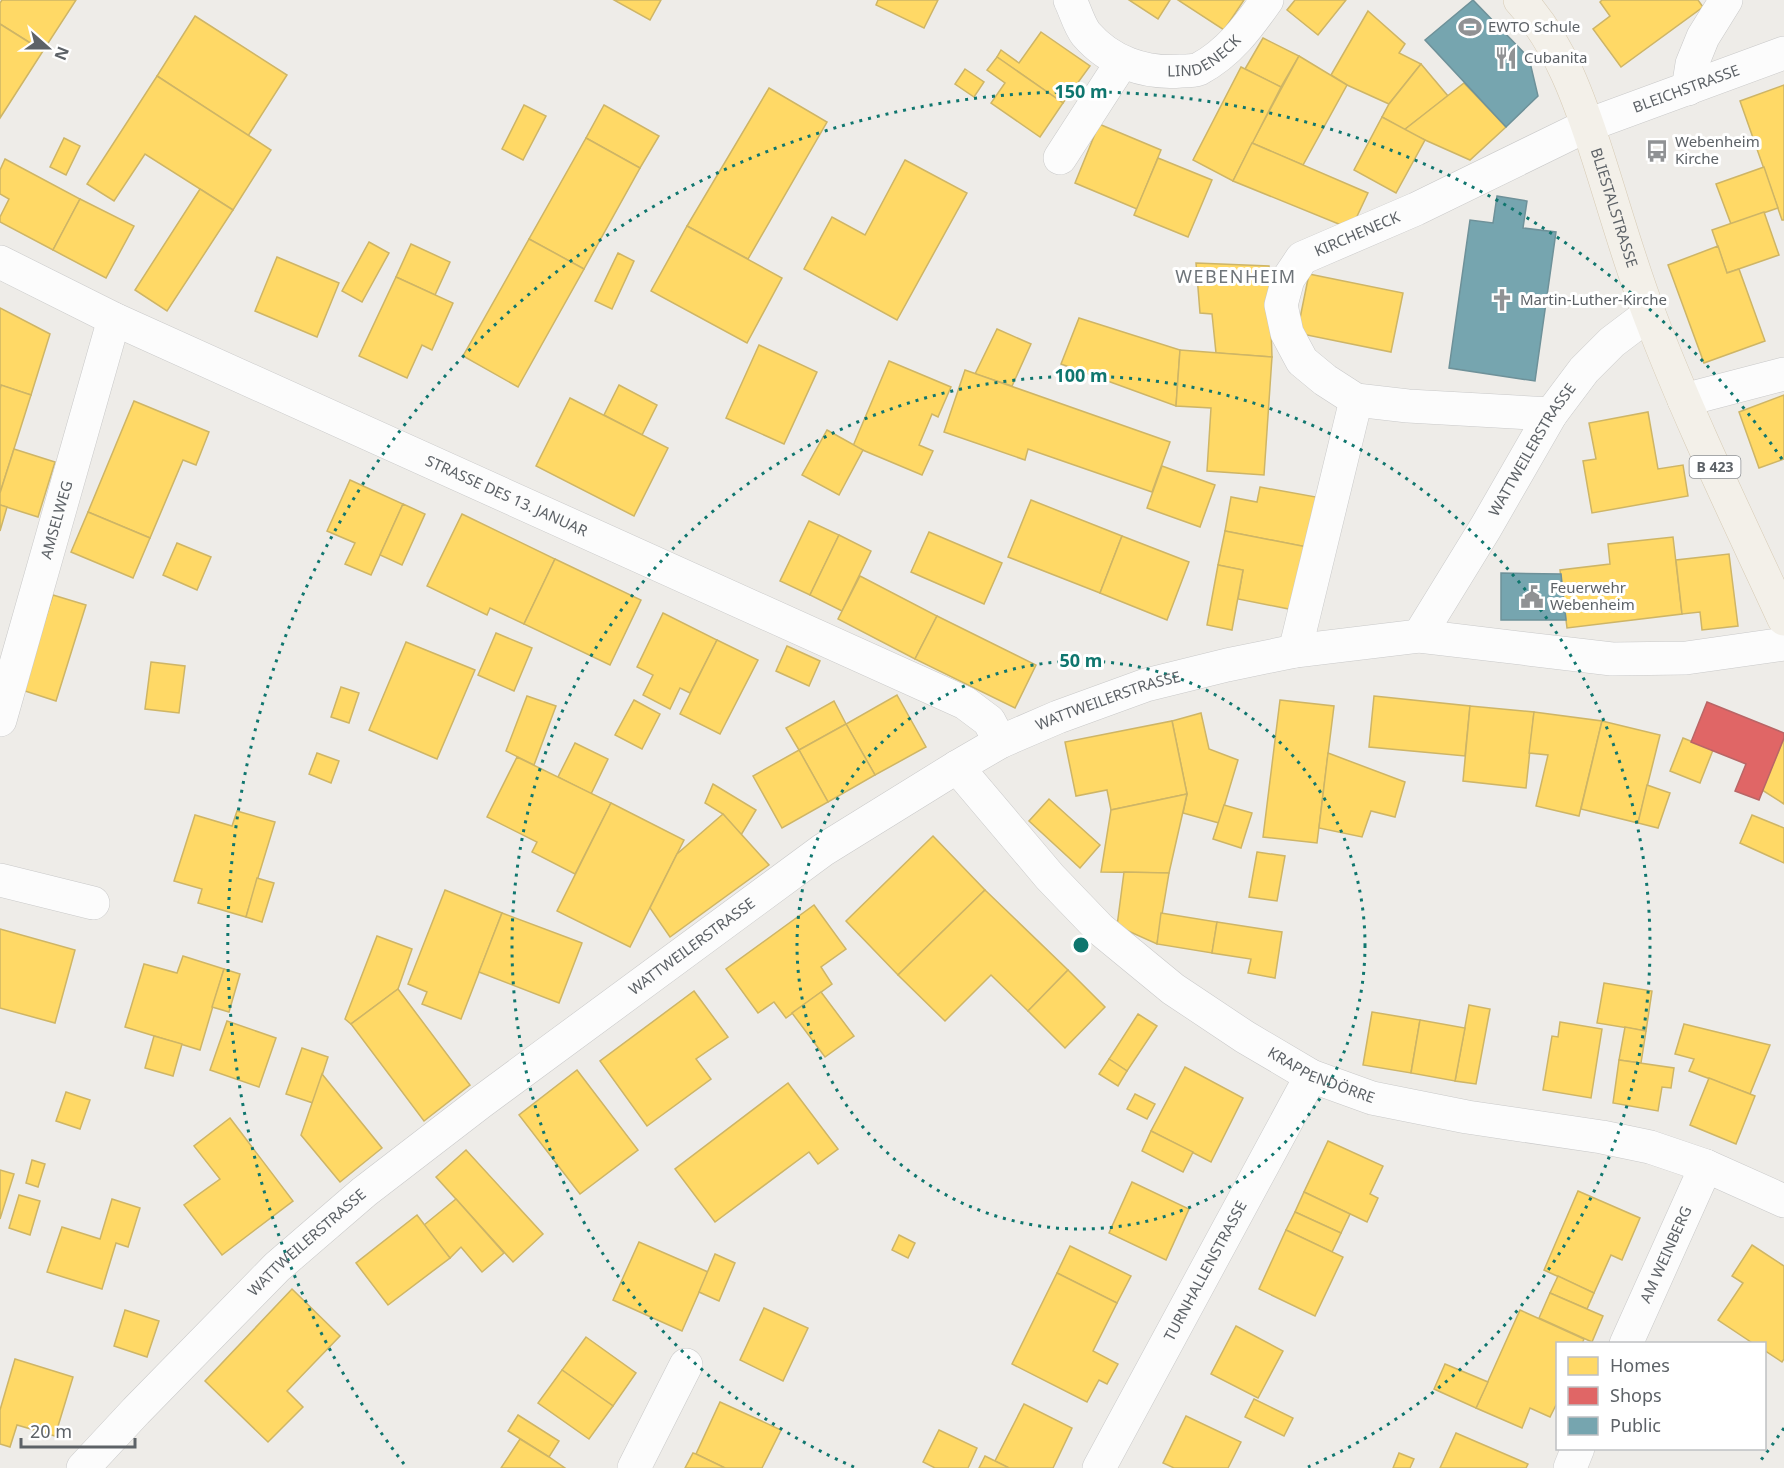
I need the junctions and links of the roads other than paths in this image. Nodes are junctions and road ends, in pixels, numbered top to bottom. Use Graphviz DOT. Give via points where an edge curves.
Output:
graph roads {
  1 [pos="1070,0"];
  2 [pos="1267,0"];
  3 [pos="1520,0"];
  4 [pos="1726,0"];
  5 [pos="1784,53"];
  6 [pos="1122,62"];
  7 [pos="1688,89"];
  8 [pos="1588,124"];
  9 [pos="1060,158"];
  10 [pos="0,262"];
  11 [pos="1649,314"];
  12 [pos="114,319"];
  13 [pos="1784,374"];
  14 [pos="1356,400"];
  15 [pos="1684,400"];
  16 [pos="1551,414"];
  17 [pos="1784,619"];
  18 [pos="1419,636"];
  19 [pos="1784,644"];
  20 [pos="1295,651"];
  21 [pos="0,720"];
  22 [pos="1000,742"];
  23 [pos="957,767"];
  24 [pos="0,880"];
  25 [pos="93,903"];
  26 [pos="1311,1076"];
  27 [pos="1706,1166"];
  28 [pos="1784,1201"];
  29 [pos="1627,1342"];
  30 [pos="686,1365"];
  31 [pos="1578,1450"];
  32 [pos="83,1468"];
  33 [pos="634,1468"];
  34 [pos="1099,1468"];
  35 [pos="1570,1468"];
  1 -- 6 [label="street, LINDENECK" via="1084,32 1104,52"];
  2 -- 6 [label="street, LINDENECK" via="1224,53 1197,70 1164,73"];
  3 -- 8 [label="main road, BLIESTALSTRASSE / B 423" via="1534,15 1564,64"];
  4 -- 7 [label="street" via="1703,37 1692,64"];
  5 -- 7 [label="street, BLEICHSTRASSE"];
  6 -- 9 [label="street"];
  7 -- 8 [label="street, BLEICHSTRASSE"];
  8 -- 11 [label="main road, BLIESTALSTRASSE / B 423"];
  8 -- 14 [label="street, KIRCHENECK" via="1416,209 1302,258 1288,279 1281,305 1287,333 1302,361"];
  10 -- 12 [label="street, STRASSE DES 13. JANUAR"];
  11 -- 15 [label="main road, BLIESTALSTRASSE / B 423"];
  11 -- 16 [label="street, WATTWEILERSTRASSE" via="1584,370"];
  12 -- 21 [label="street, AMSELWEG"];
  12 -- 22 [label="street, STRASSE DES 13. JANUAR" via="965,702 989,722"];
  13 -- 15 [label="street"];
  14 -- 16 [label="street, KIRCHENECK"];
  14 -- 20 [label="street"];
  15 -- 17 [label="main road, BLIESTALSTRASSE / B 423"];
  16 -- 18 [label="street, WATTWEILERSTRASSE"];
  18 -- 19 [label="street, WATTWEILERSTRASSE" via="1612,659 1686,658"];
  18 -- 20 [label="street, WATTWEILERSTRASSE"];
  20 -- 22 [label="street, WATTWEILERSTRASSE" via="1146,685"];
  22 -- 23 [label="street, WATTWEILERSTRASSE"];
  23 -- 26 [label="street, KRAPPENDÖRRE" via="1050,877 1100,929 1173,989"];
  23 -- 32 [label="street, WATTWEILERSTRASSE" via="813,857 364,1192 277,1267"];
  24 -- 25 [label="street"];
  26 -- 27 [label="street, KRAPPENDÖRRE" via="1372,1098 1602,1137 1650,1147"];
  26 -- 34 [label="street, TURNHALLENSTRASSE"];
  27 -- 28 [label="street, KRAPPENDÖRRE"];
  27 -- 29 [label="street, AM WEINBERG"];
  30 -- 33 [label="street"];
  31 -- 35 [label="street"];
}
